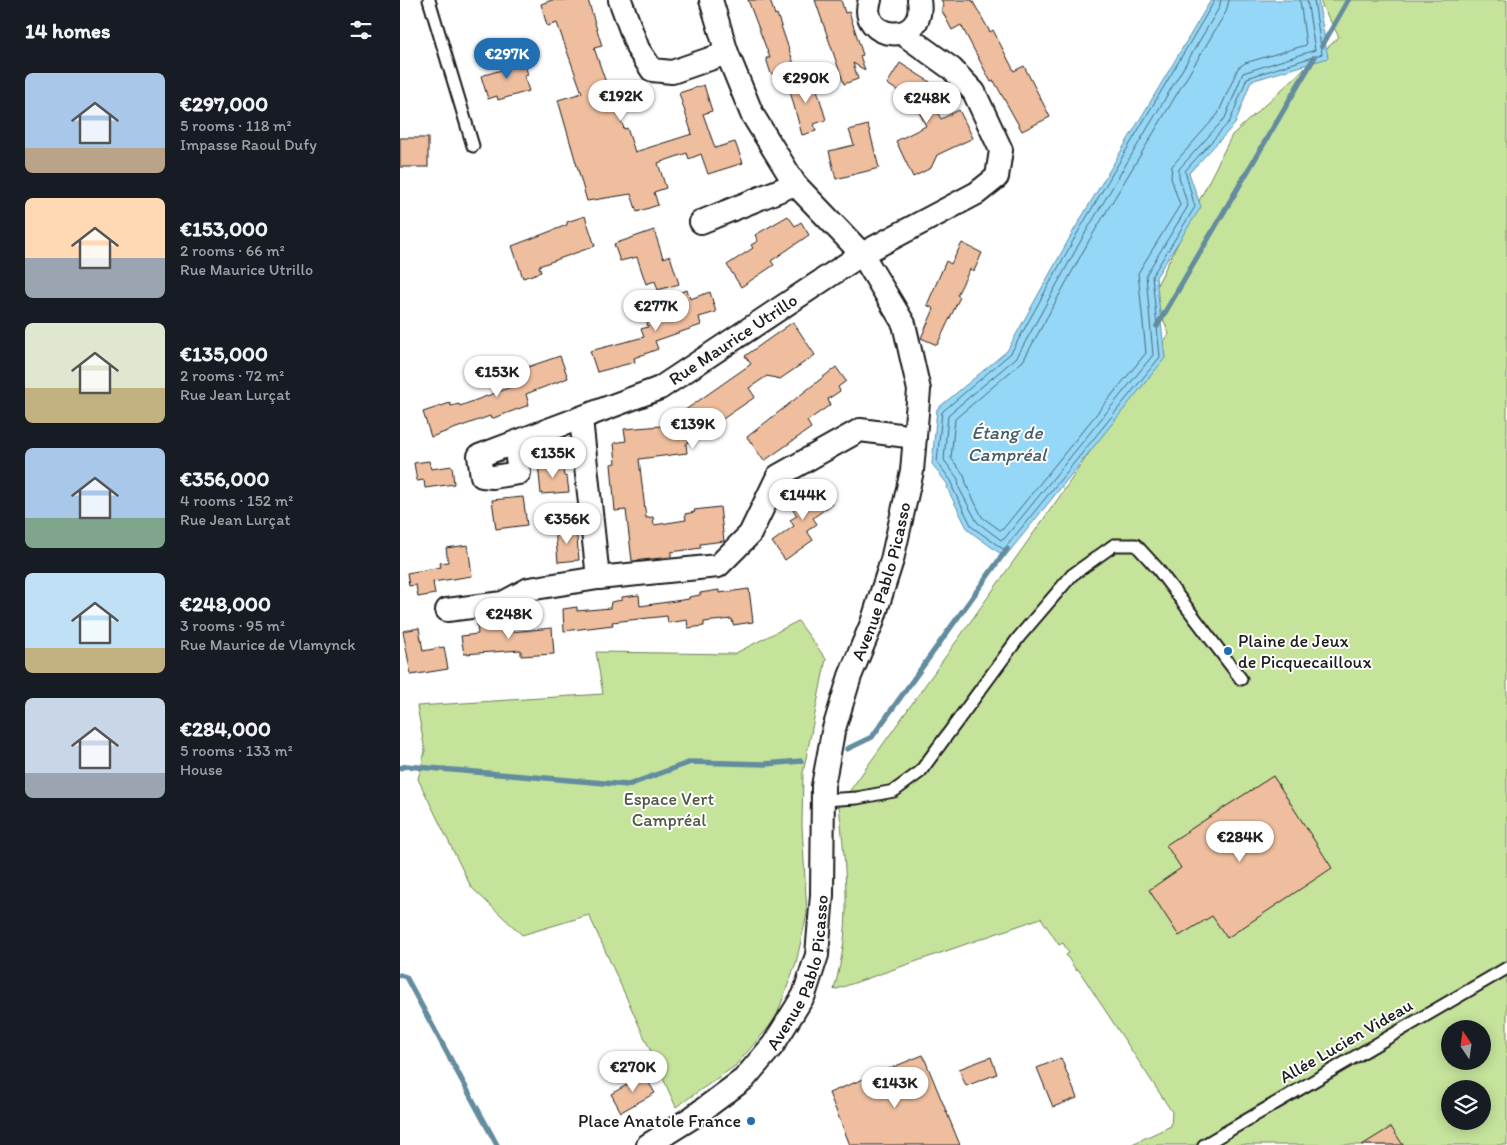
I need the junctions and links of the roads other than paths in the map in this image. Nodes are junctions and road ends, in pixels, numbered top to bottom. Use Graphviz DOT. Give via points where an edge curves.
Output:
graph roads {
  1 [pos="429,0"];
  2 [pos="620,0"];
  3 [pos="711,0"];
  4 [pos="870,0"];
  5 [pos="919,0"];
  6 [pos="902,33"];
  7 [pos="727,53"];
  8 [pos="473,146"];
  9 [pos="795,184"];
  10 [pos="701,222"];
  11 [pos="862,254"];
  12 [pos="581,419"];
  13 [pos="915,436"];
  14 [pos="514,443"];
  15 [pos="598,578"];
  16 [pos="447,610"];
  17 [pos="1241,679"];
  18 [pos="823,800"];
  19 [pos="1507,968"];
  20 [pos="648,1145"];
  21 [pos="1204,1145"];
  1 -- 8 [label="lane"];
  2 -- 7 [label="street" via="638,49 652,70 672,72"];
  3 -- 7 [label="street, Avenue Pablo Picasso"];
  4 -- 6 [label="street" via="868,13 877,28 893,34"];
  5 -- 6 [label="street" via="919,16"];
  6 -- 11 [label="street, Rue Maurice Utrillo" via="952,69 974,92 1001,150 997,177 977,193"];
  7 -- 9 [label="street, Avenue Pablo Picasso" via="752,114"];
  9 -- 10 [label="street"];
  9 -- 11 [label="street, Avenue Pablo Picasso"];
  11 -- 12 [label="street, Rue Maurice Utrillo" via="660,388"];
  11 -- 13 [label="street, Avenue Pablo Picasso" via="904,324 919,390"];
  12 -- 14 [label="street, Rue Maurice Utrillo"];
  12 -- 15 [label="street"];
  13 -- 15 [label="street" via="860,430 778,476 750,534 718,566"];
  13 -- 18 [label="street, Avenue Pablo Picasso" via="912,471 892,560 833,732"];
  15 -- 16 [label="street" via="530,589 502,603"];
  17 -- 18 [label="lane" via="1157,568 1136,546 1114,545 1072,575 1019,637 920,772 894,791"];
  18 -- 20 [label="street, Avenue Pablo Picasso" via="818,945 804,995 773,1046 744,1079"];
  19 -- 21 [label="lane, Allée Lucien Videau"];
}
